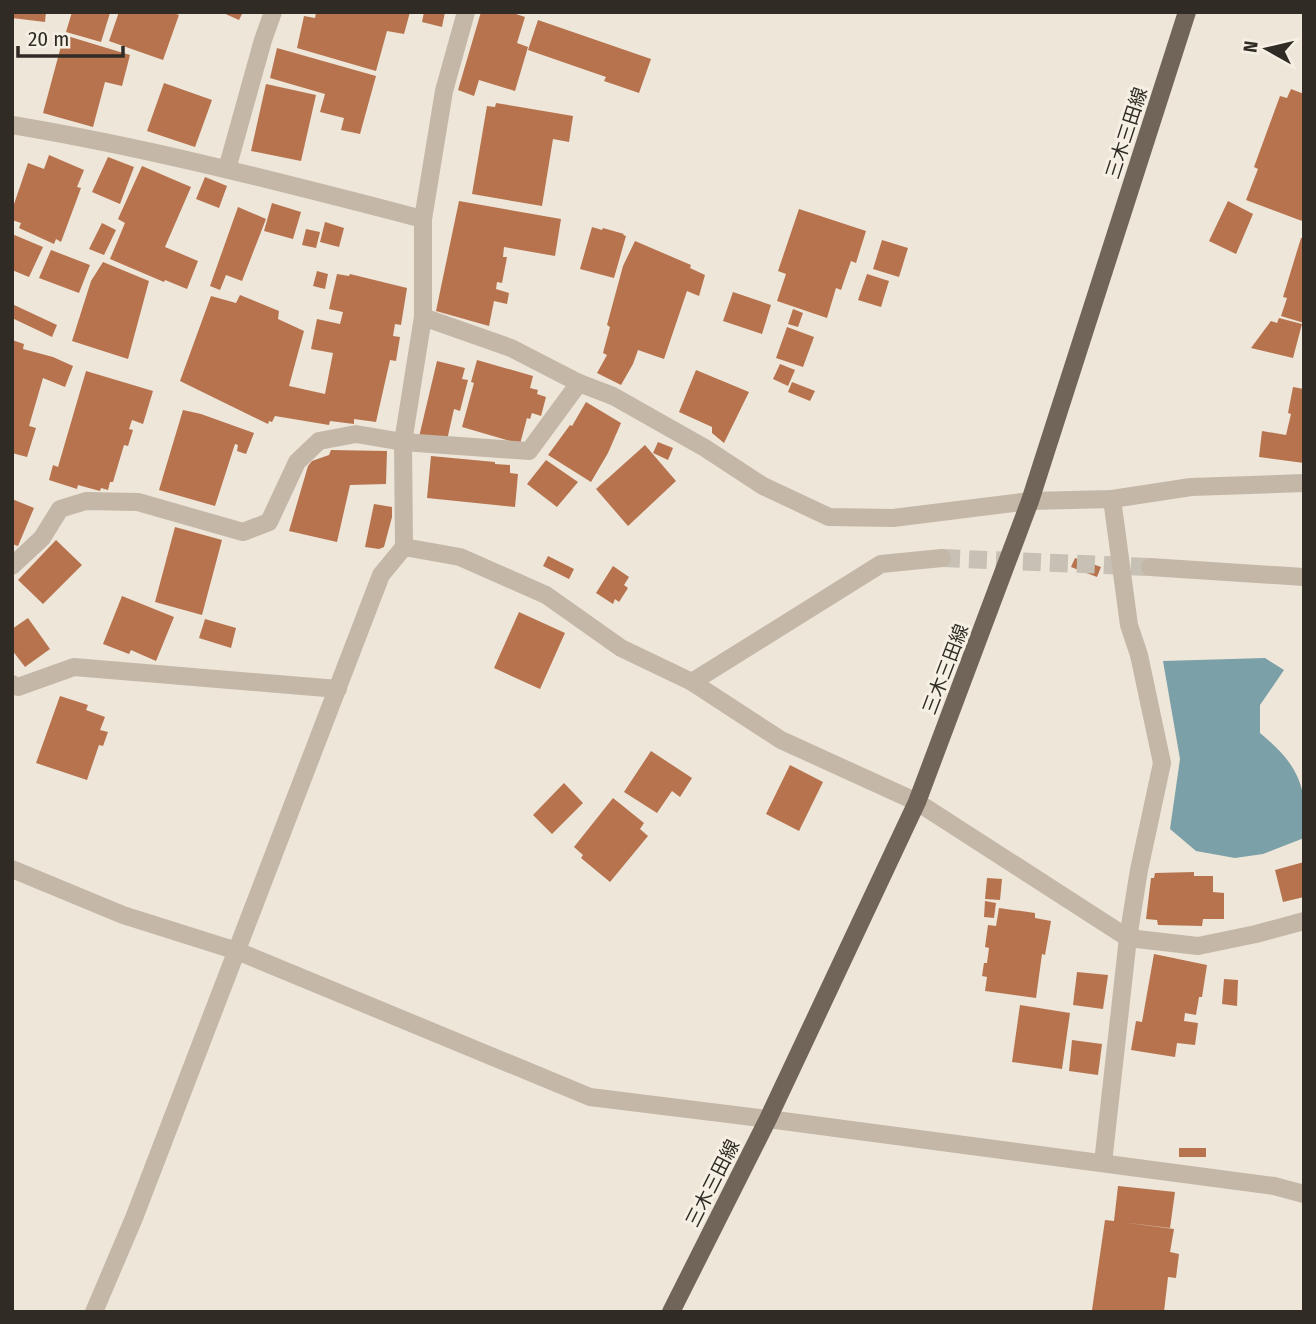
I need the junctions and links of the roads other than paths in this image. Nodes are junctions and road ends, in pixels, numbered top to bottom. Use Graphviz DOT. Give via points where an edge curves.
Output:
graph roads {
  1 [pos="273,12"];
  2 [pos="466,12"];
  3 [pos="1187,12"];
  4 [pos="12,125"];
  5 [pos="227,169"];
  6 [pos="423,219"];
  7 [pos="423,317"];
  8 [pos="579,383"];
  9 [pos="403,442"];
  10 [pos="1304,483"];
  11 [pos="1112,499"];
  12 [pos="1030,501"];
  13 [pos="404,547"];
  14 [pos="942,558"];
  15 [pos="12,566"];
  16 [pos="1150,567"];
  17 [pos="1304,577"];
  18 [pos="692,682"];
  19 [pos="12,684"];
  20 [pos="338,690"];
  21 [pos="917,802"];
  22 [pos="12,869"];
  23 [pos="1304,920"];
  24 [pos="1128,938"];
  25 [pos="237,951"];
  26 [pos="768,1119"];
  27 [pos="1103,1163"];
  28 [pos="1304,1195"];
  29 [pos="94,1312"];
  30 [pos="671,1312"];
  1 -- 5 [label="street"];
  2 -- 6 [label="street" via="444,91"];
  3 -- 12 [label="main road, 三木三田線"];
  4 -- 5 [label="street"];
  5 -- 6 [label="street"];
  6 -- 7 [label="street"];
  7 -- 8 [label="street" via="511,348"];
  7 -- 9 [label="street"];
  8 -- 9 [label="street" via="529,452"];
  8 -- 12 [label="street" via="613,396 763,486 829,517 893,518"];
  9 -- 13 [label="street"];
  9 -- 15 [label="street" via="356,434 319,440 297,463 270,522 243,532 138,502 86,501 60,509 41,538"];
  10 -- 11 [label="street" via="1191,487"];
  11 -- 12 [label="street"];
  11 -- 24 [label="street" via="1129,625 1162,763"];
  12 -- 21 [label="main road, 三木三田線"];
  13 -- 18 [label="street" via="460,557 546,595 621,648"];
  13 -- 20 [label="street" via="381,575"];
  14 -- 18 [label="street" via="881,564"];
  16 -- 17 [label="street"];
  18 -- 21 [label="street" via="781,740"];
  19 -- 20 [label="street" via="18,687 74,667"];
  20 -- 25 [label="street"];
  21 -- 24 [label="street"];
  21 -- 26 [label="main road, 三木三田線"];
  22 -- 25 [label="street" via="124,915"];
  23 -- 24 [label="street" via="1198,946"];
  24 -- 27 [label="street"];
  25 -- 26 [label="street" via="590,1097"];
  25 -- 29 [label="street"];
  26 -- 27 [label="street"];
  26 -- 30 [label="main road, 三木三田線"];
  27 -- 28 [label="street" via="1275,1186"];
}
